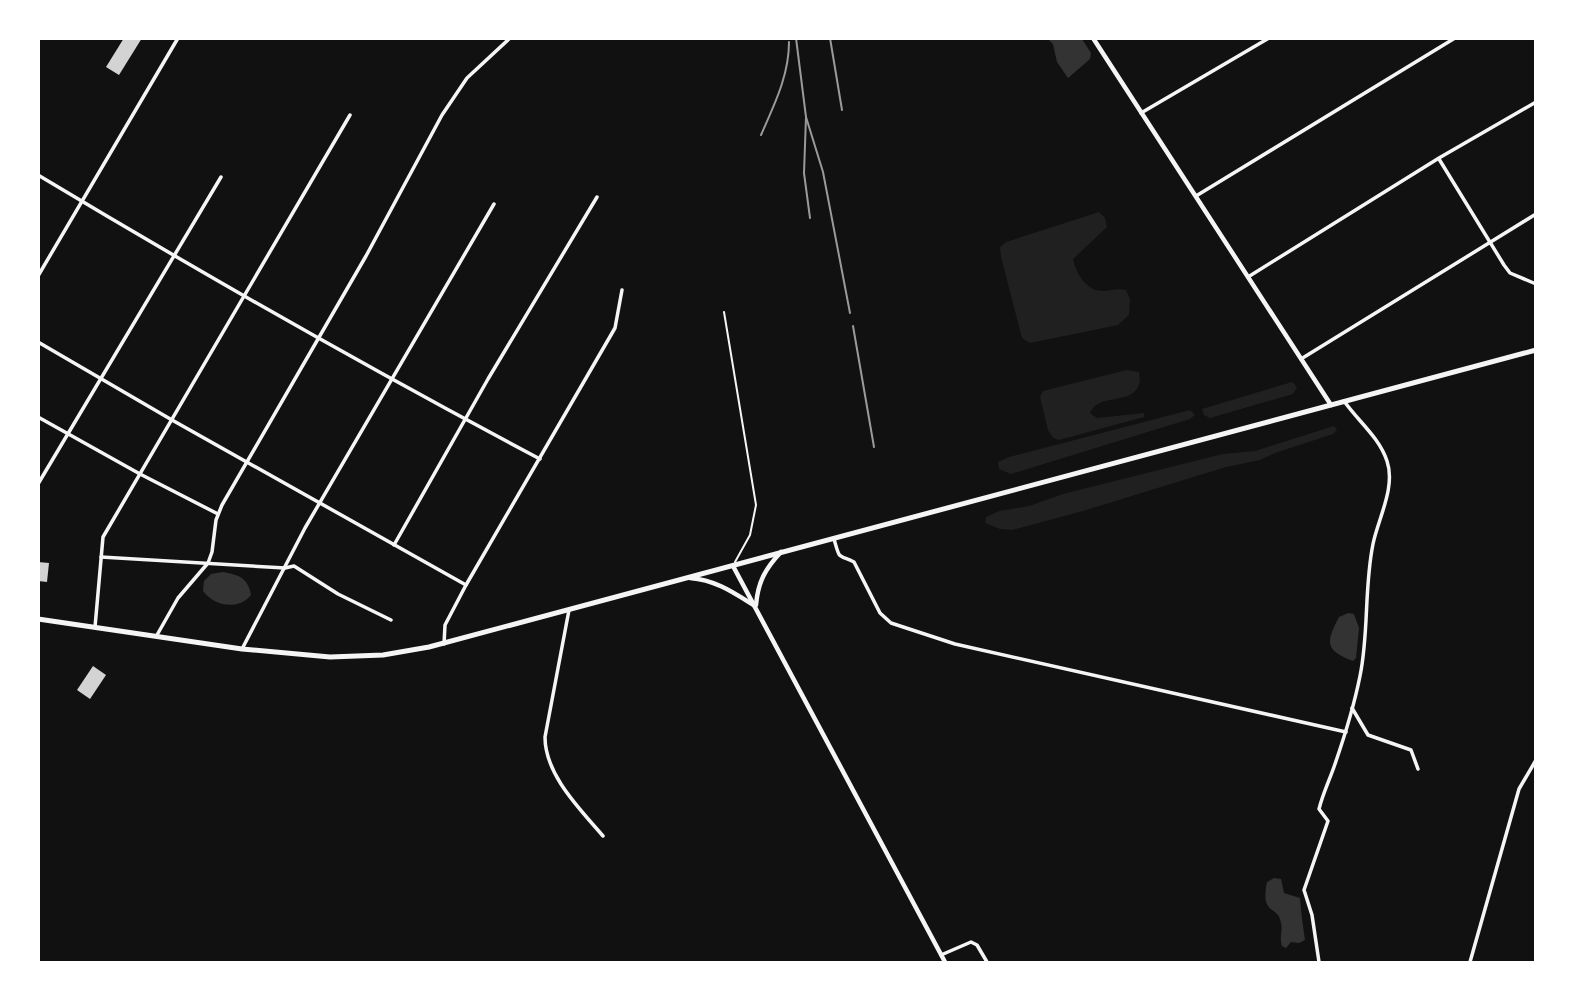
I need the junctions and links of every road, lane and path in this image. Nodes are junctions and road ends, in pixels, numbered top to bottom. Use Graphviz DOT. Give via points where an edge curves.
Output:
graph roads {
  1 [pos="178,38"];
  2 [pos="510,38"];
  3 [pos="1093,38"];
  4 [pos="1269,38"];
  5 [pos="1455,38"];
  6 [pos="1535,102"];
  7 [pos="1142,113"];
  8 [pos="350,115"];
  9 [pos="1439,158"];
  10 [pos="38,175"];
  11 [pos="221,177"];
  12 [pos="1196,196"];
  13 [pos="597,197"];
  14 [pos="82,201"];
  15 [pos="494,204"];
  16 [pos="1535,214"];
  17 [pos="1489,243"];
  18 [pos="174,255"];
  19 [pos="38,276"];
  20 [pos="1248,277"];
  21 [pos="1535,284"];
  22 [pos="622,290"];
  23 [pos="244,297"];
  24 [pos="724,312"];
  25 [pos="319,337"];
  26 [pos="38,342"];
  27 [pos="1535,350"];
  28 [pos="1301,359"];
  29 [pos="101,377"];
  30 [pos="391,380"];
  31 [pos="1344,401"];
  32 [pos="1331,405"];
  33 [pos="38,417"];
  34 [pos="172,419"];
  35 [pos="466,420"];
  36 [pos="67,433"];
  37 [pos="540,459"];
  38 [pos="247,460"];
  39 [pos="141,474"];
  40 [pos="38,484"];
  41 [pos="320,503"];
  42 [pos="218,514"];
  43 [pos="834,538"];
  44 [pos="394,545"];
  45 [pos="781,552"];
  46 [pos="101,556"];
  47 [pos="208,563"];
  48 [pos="733,566"];
  49 [pos="285,568"];
  50 [pos="688,578"];
  51 [pos="466,585"];
  52 [pos="756,606"];
  53 [pos="569,610"];
  54 [pos="39,620"];
  55 [pos="391,620"];
  56 [pos="95,629"];
  57 [pos="156,637"];
  58 [pos="444,644"];
  59 [pos="242,649"];
  60 [pos="1352,709"];
  61 [pos="1346,733"];
  62 [pos="1535,760"];
  63 [pos="1418,769"];
  64 [pos="603,836"];
  65 [pos="940,955"];
  66 [pos="945,962"];
  67 [pos="987,962"];
  68 [pos="1319,962"];
  69 [pos="1470,962"];
  1 -- 14 [label="street"];
  2 -- 25 [label="street" via="467,78 442,116"];
  3 -- 7 [label="main road"];
  4 -- 7 [label="street"];
  5 -- 12 [label="street"];
  6 -- 9 [label="street"];
  7 -- 12 [label="main road"];
  8 -- 23 [label="street"];
  9 -- 17 [label="street"];
  9 -- 20 [label="street"];
  10 -- 14 [label="street"];
  11 -- 18 [label="street"];
  12 -- 20 [label="main road"];
  13 -- 35 [label="street"];
  14 -- 18 [label="street"];
  14 -- 19 [label="street"];
  15 -- 30 [label="street"];
  16 -- 17 [label="street"];
  17 -- 21 [label="street" via="1510,273"];
  17 -- 28 [label="street"];
  18 -- 23 [label="street"];
  18 -- 29 [label="street"];
  20 -- 28 [label="main road"];
  22 -- 37 [label="street" via="615,328"];
  23 -- 25 [label="street"];
  23 -- 34 [label="street"];
  24 -- 48 [label="lane" via="756,505 750,536"];
  25 -- 30 [label="street"];
  25 -- 38 [label="street"];
  26 -- 29 [label="street"];
  27 -- 31 [label="highway"];
  28 -- 32 [label="main road"];
  29 -- 34 [label="street"];
  29 -- 36 [label="street"];
  30 -- 35 [label="street"];
  30 -- 41 [label="street"];
  31 -- 32 [label="highway"];
  31 -- 60 [label="street" via="1387,460 1389,486 1373,543 1366,586 1365,645"];
  32 -- 43 [label="highway"];
  33 -- 36 [label="street"];
  34 -- 38 [label="street"];
  34 -- 39 [label="street"];
  35 -- 37 [label="street"];
  35 -- 44 [label="street"];
  36 -- 39 [label="street"];
  36 -- 40 [label="street"];
  37 -- 51 [label="street"];
  38 -- 41 [label="street"];
  38 -- 42 [label="street"];
  39 -- 42 [label="street"];
  39 -- 46 [label="street" via="103,537"];
  41 -- 44 [label="street"];
  41 -- 49 [label="street"];
  42 -- 47 [label="street"];
  43 -- 45 [label="highway"];
  43 -- 61 [label="street" via="839,556 854,562 880,613 891,623 955,644"];
  44 -- 51 [label="street"];
  45 -- 48 [label="highway"];
  45 -- 52 [label="main road" via="762,576"];
  46 -- 47 [label="street"];
  46 -- 56 [label="street"];
  47 -- 49 [label="street"];
  47 -- 57 [label="street" via="178,598"];
  48 -- 50 [label="highway"];
  48 -- 52 [label="main road"];
  49 -- 55 [label="street" via="294,566"];
  49 -- 59 [label="street"];
  50 -- 52 [label="main road" via="724,586"];
  50 -- 53 [label="highway"];
  51 -- 58 [label="street" via="445,625"];
  52 -- 65 [label="main road"];
  53 -- 58 [label="highway"];
  53 -- 64 [label="street" via="545,752 558,778"];
  54 -- 56 [label="highway"];
  56 -- 57 [label="highway"];
  57 -- 59 [label="highway"];
  58 -- 59 [label="highway" via="383,655 330,657"];
  60 -- 61 [label="street"];
  60 -- 63 [label="street" via="1368,735 1411,750"];
  61 -- 68 [label="street" via="1323,793 1319,809 1328,821 1304,890"];
  62 -- 69 [label="street" via="1519,789"];
  65 -- 66 [label="main road"];
  65 -- 67 [label="street" via="971,942"];
}
